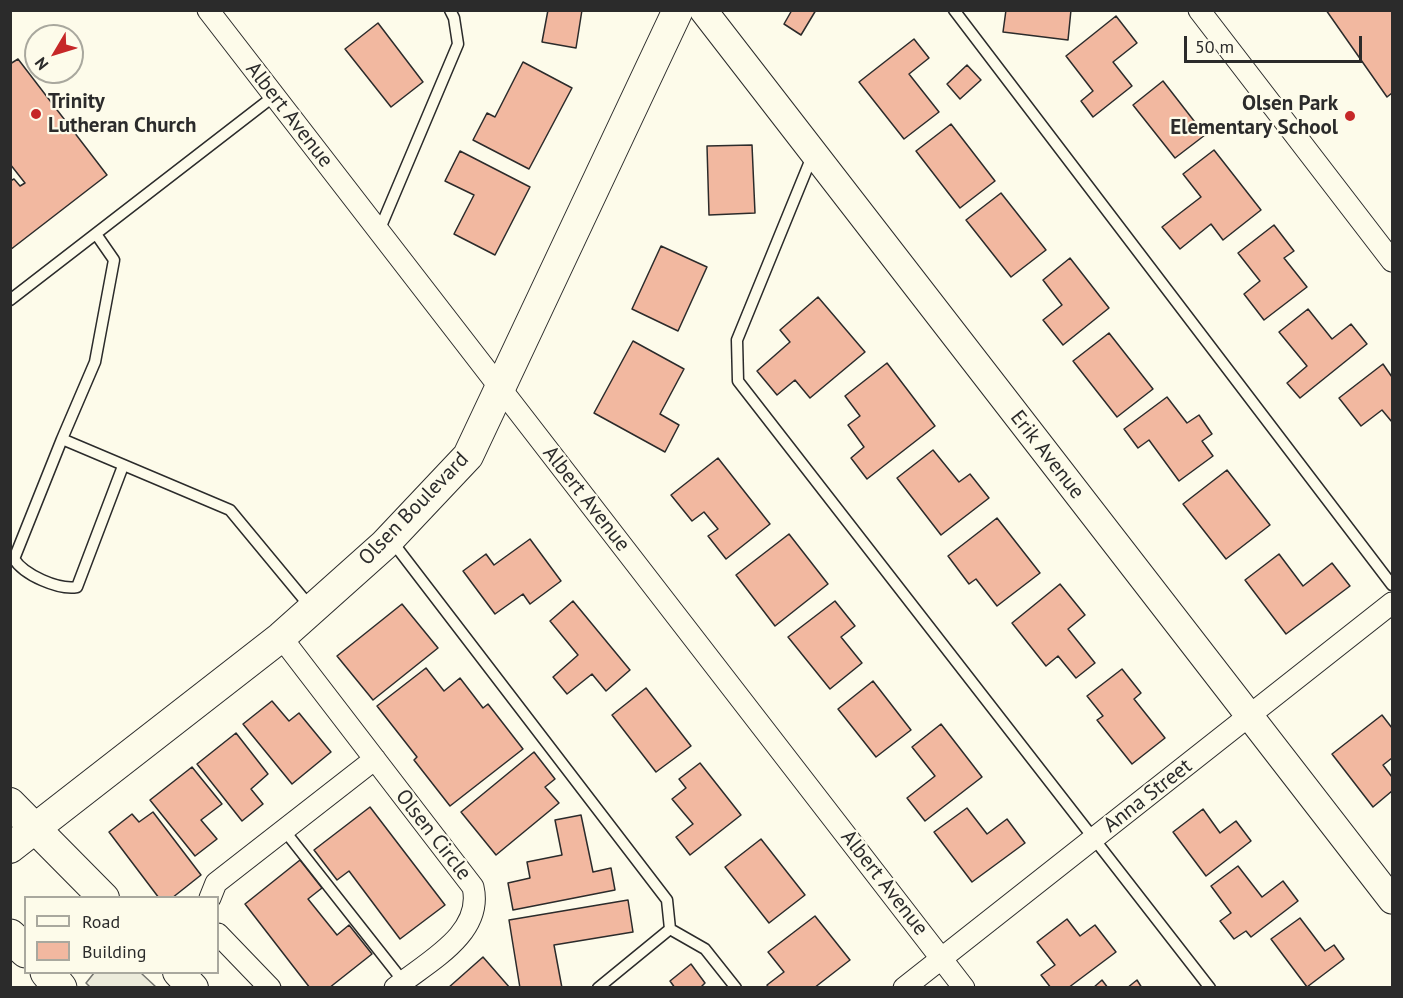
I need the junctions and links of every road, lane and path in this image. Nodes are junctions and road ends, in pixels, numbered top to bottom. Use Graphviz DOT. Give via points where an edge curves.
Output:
graph roads {
  1 [pos="208,10"];
  2 [pos="450,10"];
  3 [pos="678,10"];
  4 [pos="703,10"];
  5 [pos="954,10"];
  6 [pos="1199,10"];
  7 [pos="274,96"];
  8 [pos="813,153"];
  9 [pos="379,231"];
  10 [pos="96,234"];
  11 [pos="1392,261"];
  12 [pos="10,300"];
  13 [pos="500,388"];
  14 [pos="62,439"];
  15 [pos="123,466"];
  16 [pos="390,539"];
  17 [pos="1392,585"];
  18 [pos="1392,603"];
  19 [pos="312,609"];
  20 [pos="281,637"];
  21 [pos="1250,716"];
  22 [pos="375,759"];
  23 [pos="10,803"];
  24 [pos="36,829"];
  25 [pos="284,830"];
  26 [pos="1095,838"];
  27 [pos="10,848"];
  28 [pos="103,896"];
  29 [pos="210,896"];
  30 [pos="1392,900"];
  31 [pos="670,929"];
  32 [pos="219,935"];
  33 [pos="10,936"];
  34 [pos="24,949"];
  35 [pos="941,958"];
  36 [pos="49,974"];
  37 [pos="180,974"];
  38 [pos="399,984"];
  39 [pos="60,987"];
  40 [pos="193,987"];
  41 [pos="270,987"];
  42 [pos="598,987"];
  43 [pos="736,987"];
  44 [pos="904,987"];
  45 [pos="964,987"];
  46 [pos="1210,987"];
  1 -- 7 [label="street, Albert Avenue"];
  2 -- 9 [label="lane" via="458,44"];
  3 -- 13 [label="main road, Olsen Boulevard"];
  4 -- 8 [label="street, Erik Avenue"];
  5 -- 17 [label="lane"];
  6 -- 11 [label="street"];
  7 -- 9 [label="street, Albert Avenue"];
  7 -- 10 [label="lane"];
  8 -- 21 [label="street, Erik Avenue"];
  8 -- 26 [label="lane" via="737,340 738,381"];
  9 -- 13 [label="street, Albert Avenue"];
  10 -- 12 [label="lane"];
  10 -- 14 [label="lane" via="114,260 95,362"];
  13 -- 16 [label="main road, Olsen Boulevard" via="468,456"];
  13 -- 35 [label="street, Albert Avenue"];
  14 -- 15 [label="lane"];
  14 -- 15 [label="lane" via="14,558 21,569 67,589 77,586"];
  15 -- 19 [label="lane" via="230,510"];
  16 -- 19 [label="main road, Olsen Boulevard"];
  16 -- 31 [label="lane" via="667,900"];
  18 -- 21 [label="street, Anna Street"];
  19 -- 20 [label="main road, Olsen Boulevard"];
  20 -- 22 [label="street, Olsen Circle"];
  20 -- 24 [label="main road, Olsen Boulevard"];
  21 -- 26 [label="street, Anna Street"];
  21 -- 30 [label="street, Erik Avenue"];
  22 -- 25 [label="street"];
  22 -- 38 [label="street, Olsen Circle" via="473,886 476,899 475,912 464,933"];
  23 -- 24 [label="main road"];
  24 -- 27 [label="main road, Olsen Boulevard"];
  24 -- 28 [label="main road"];
  25 -- 29 [label="street" via="216,883"];
  25 -- 38 [label="lane"];
  26 -- 35 [label="street, Anna Street"];
  26 -- 46 [label="lane"];
  31 -- 42 [label="lane"];
  31 -- 43 [label="lane" via="705,949"];
  32 -- 41 [label="street"];
  33 -- 34 [label="highway"];
  35 -- 44 [label="street, Anna Street"];
  35 -- 45 [label="street, Albert Avenue"];
  36 -- 39 [label="highway"];
  37 -- 40 [label="main road"];
}
